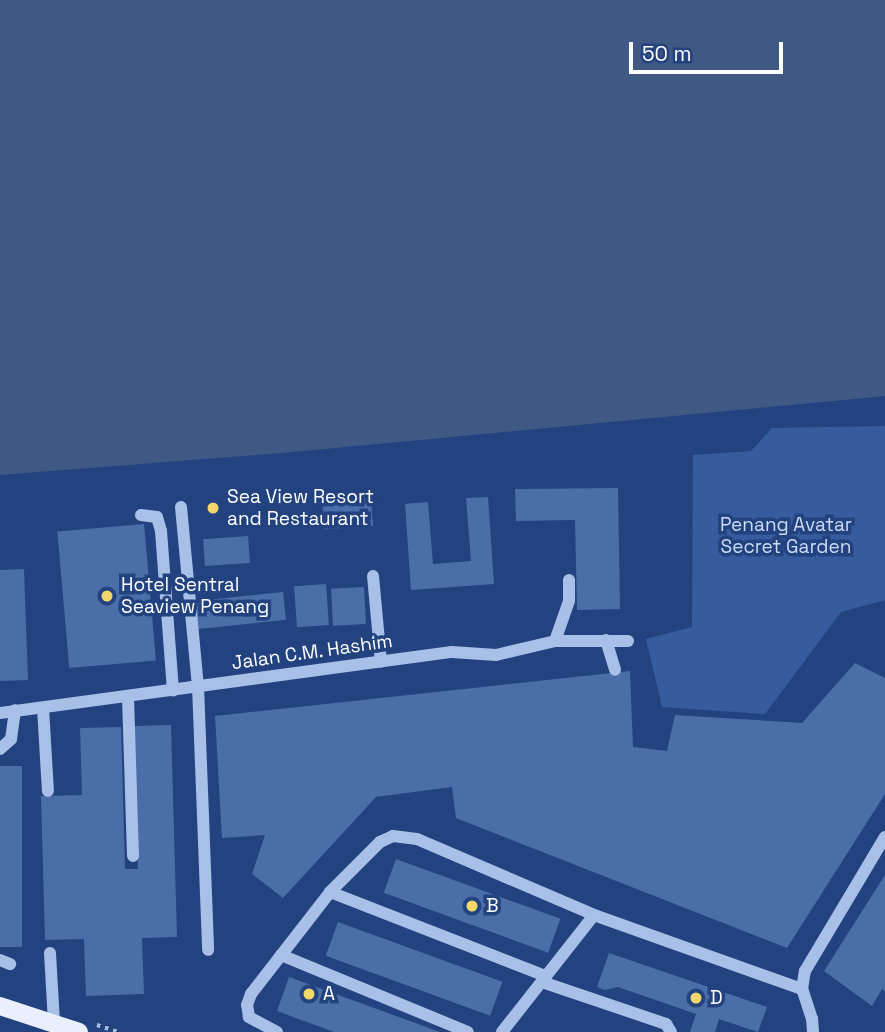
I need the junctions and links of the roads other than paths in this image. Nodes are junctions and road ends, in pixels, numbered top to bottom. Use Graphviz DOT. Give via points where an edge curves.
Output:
graph roads {
  1 [pos="181,507"];
  2 [pos="141,514"];
  3 [pos="373,576"];
  4 [pos="569,580"];
  5 [pos="555,640"];
  6 [pos="606,640"];
  7 [pos="628,640"];
  8 [pos="381,662"];
  9 [pos="615,670"];
  10 [pos="198,686"];
  11 [pos="173,691"];
  12 [pos="128,697"];
  13 [pos="43,708"];
  14 [pos="15,710"];
  15 [pos="0,713"];
  16 [pos="0,749"];
  17 [pos="48,791"];
  18 [pos="885,837"];
  19 [pos="132,856"];
  20 [pos="330,892"];
  21 [pos="594,915"];
  22 [pos="208,950"];
  23 [pos="50,953"];
  24 [pos="281,955"];
  25 [pos="544,979"];
  26 [pos="802,989"];
  27 [pos="0,1006"];
  28 [pos="54,1023"];
  29 [pos="79,1032"];
  30 [pos="277,1032"];
  31 [pos="468,1032"];
  32 [pos="502,1032"];
  33 [pos="671,1032"];
  34 [pos="813,1032"];
  1 -- 10 [label="street"];
  2 -- 11 [label="street" via="157,517 161,531"];
  3 -- 8 [label="street"];
  4 -- 5 [label="street" via="569,601"];
  5 -- 6 [label="street, Jalan C.M. Hashim"];
  5 -- 8 [label="street, Jalan C.M. Hashim" via="496,655 452,652"];
  6 -- 7 [label="street, Jalan C.M. Hashim"];
  6 -- 9 [label="street"];
  8 -- 10 [label="street, Jalan C.M. Hashim"];
  10 -- 11 [label="street, Jalan C.M. Hashim"];
  10 -- 22 [label="street"];
  11 -- 12 [label="street, Jalan C.M. Hashim"];
  12 -- 13 [label="street, Jalan C.M. Hashim"];
  12 -- 19 [label="street"];
  13 -- 14 [label="street, Jalan C.M. Hashim"];
  13 -- 17 [label="street"];
  14 -- 15 [label="street, Jalan C.M. Hashim"];
  14 -- 16 [label="street" via="11,739"];
  18 -- 26 [label="street" via="805,971"];
  20 -- 21 [label="street" via="380,842 405,836"];
  20 -- 24 [label="street"];
  20 -- 25 [label="street"];
  21 -- 25 [label="street"];
  21 -- 26 [label="street"];
  23 -- 28 [label="street"];
  24 -- 30 [label="street" via="247,1004 249,1017"];
  24 -- 31 [label="street"];
  25 -- 32 [label="street"];
  25 -- 33 [label="street" via="666,1024"];
  26 -- 34 [label="street"];
  27 -- 28 [label="main road"];
  28 -- 29 [label="main road"];
}
